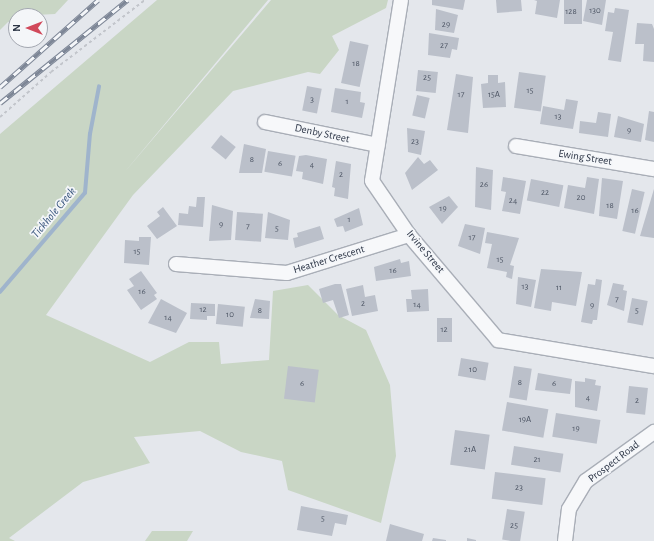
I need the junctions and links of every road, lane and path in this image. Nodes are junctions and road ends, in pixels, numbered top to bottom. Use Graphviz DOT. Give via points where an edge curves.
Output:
graph roads {
  1 [pos="145,0"];
  2 [pos="401,0"];
  3 [pos="0,117"];
  4 [pos="265,122"];
  5 [pos="378,145"];
  6 [pos="516,146"];
  7 [pos="654,169"];
  8 [pos="409,235"];
  9 [pos="176,264"];
  10 [pos="654,366"];
  11 [pos="654,432"];
  12 [pos="565,541"];
  1 -- 3 [label="path" via="51,72"];
  2 -- 5 [label="street, Irvine Street"];
  4 -- 5 [label="street, Denby Street"];
  5 -- 8 [label="street, Irvine Street" via="372,181"];
  6 -- 7 [label="street, Ewing Street"];
  8 -- 9 [label="street, Heather Crescent" via="287,273"];
  8 -- 10 [label="street, Irvine Street" via="498,340"];
  11 -- 12 [label="street, Prospect Road" via="586,481 569,509"];
}
